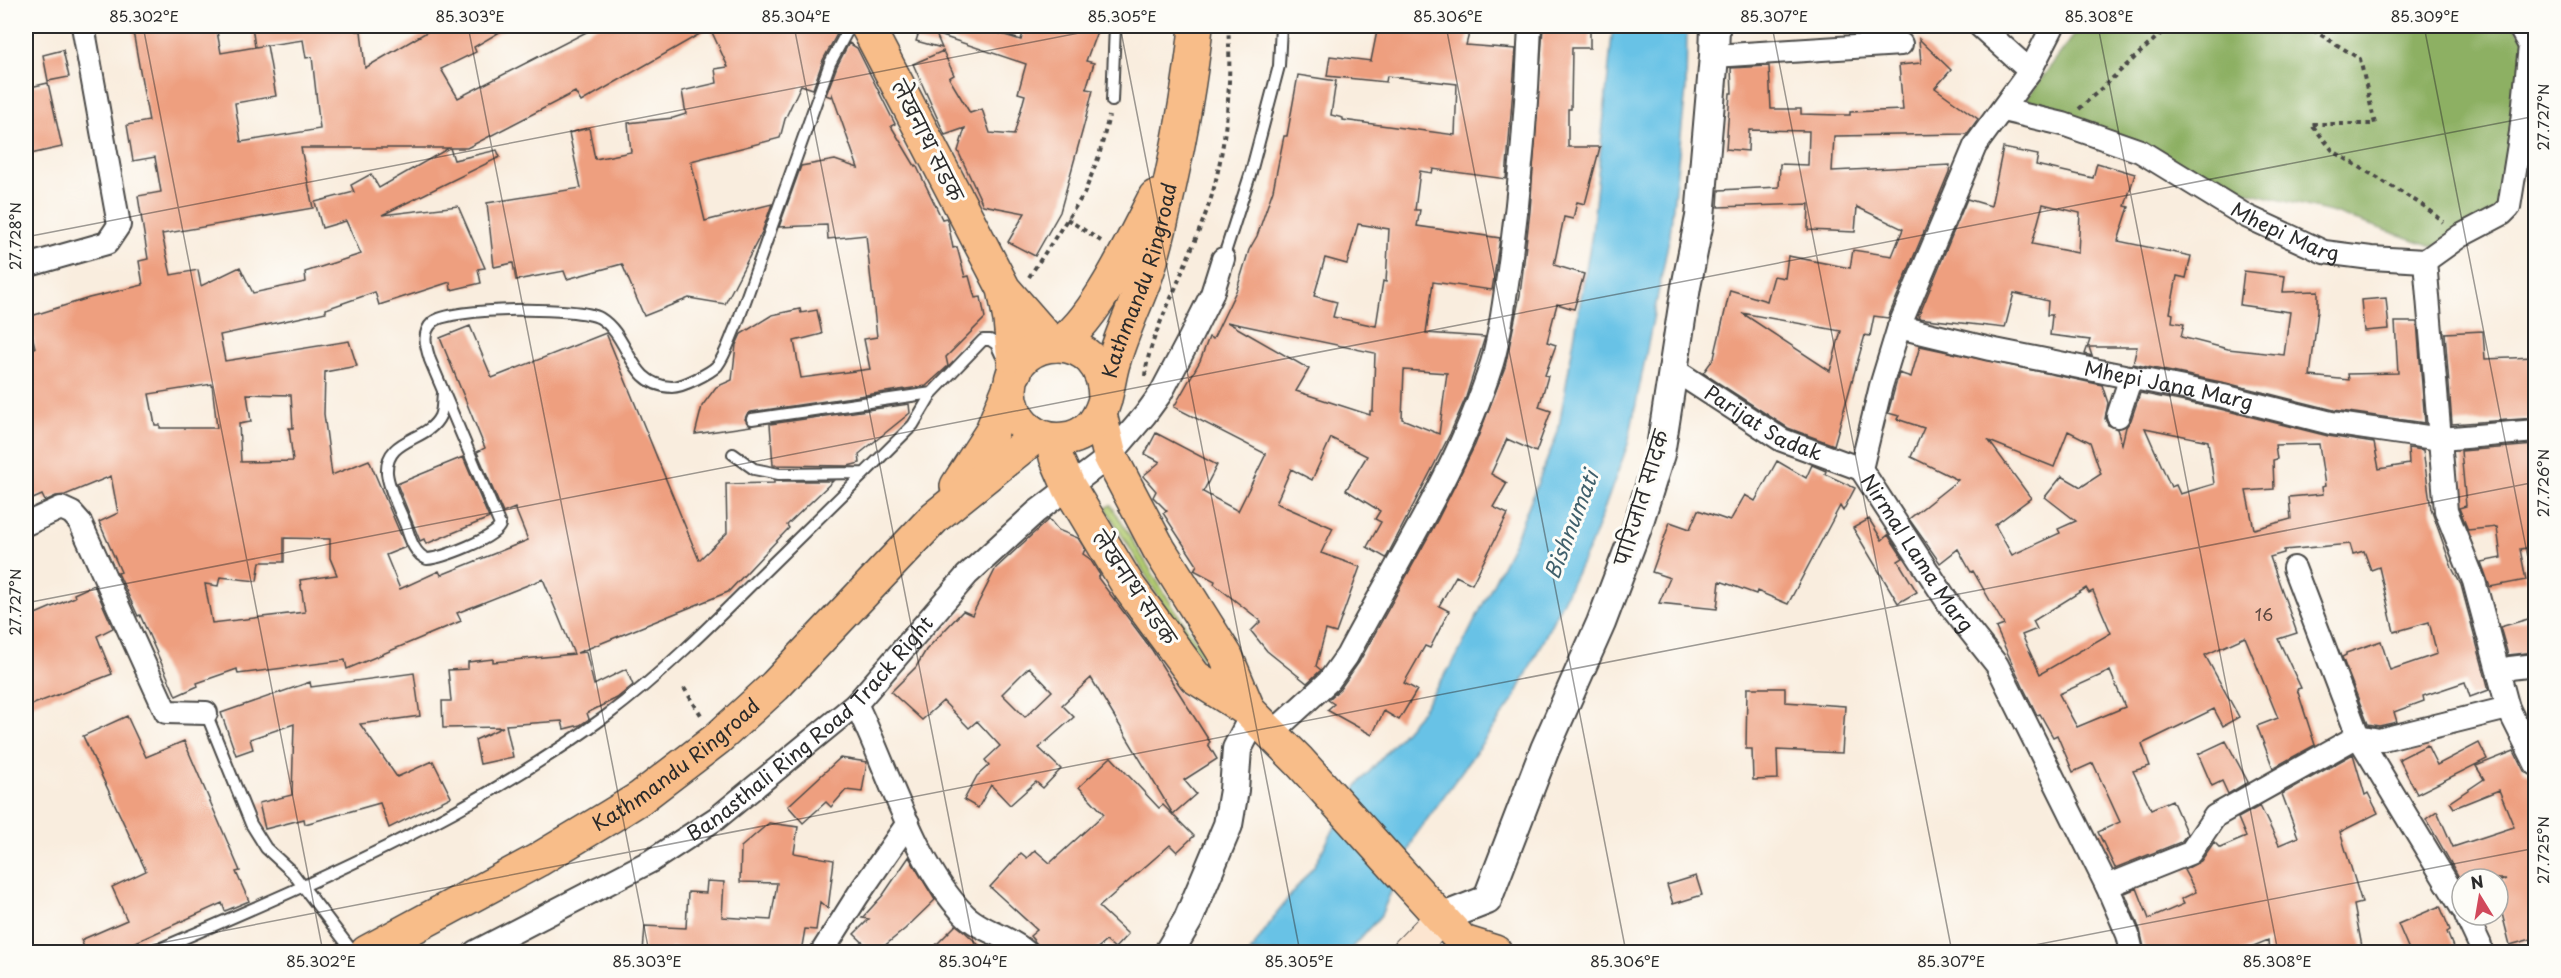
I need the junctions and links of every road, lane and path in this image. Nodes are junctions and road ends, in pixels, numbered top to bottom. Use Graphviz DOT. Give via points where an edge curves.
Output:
graph roads {
  1 [pos="84,26"];
  2 [pos="850,26"];
  3 [pos="867,26"];
  4 [pos="1115,26"];
  5 [pos="1196,26"];
  6 [pos="1228,26"];
  7 [pos="1281,26"];
  8 [pos="1530,26"];
  9 [pos="1715,26"];
  10 [pos="1980,26"];
  11 [pos="2053,26"];
  12 [pos="2169,26"];
  13 [pos="2519,26"];
  14 [pos="2313,30"];
  15 [pos="1901,44"];
  16 [pos="2533,49"];
  17 [pos="1714,56"];
  18 [pos="2030,71"];
  19 [pos="1113,101"];
  20 [pos="2003,110"];
  21 [pos="2063,124"];
  22 [pos="1175,161"];
  23 [pos="2460,236"];
  24 [pos="1223,259"];
  25 [pos="2425,261"];
  26 [pos="26,266"];
  27 [pos="1004,289"];
  28 [pos="1899,327"];
  29 [pos="1054,345"];
  30 [pos="1673,369"];
  31 [pos="2132,377"];
  32 [pos="1012,378"];
  33 [pos="443,393"];
  34 [pos="932,393"];
  35 [pos="1103,407"];
  36 [pos="1145,415"];
  37 [pos="2118,416"];
  38 [pos="752,419"];
  39 [pos="2535,431"];
  40 [pos="1044,437"];
  41 [pos="2440,440"];
  42 [pos="733,454"];
  43 [pos="1110,456"];
  44 [pos="1861,470"];
  45 [pos="864,473"];
  46 [pos="1069,488"];
  47 [pos="935,518"];
  48 [pos="26,524"];
  49 [pos="2294,568"];
  50 [pos="2535,665"];
  51 [pos="2499,675"];
  52 [pos="684,688"];
  53 [pos="856,704"];
  54 [pos="2508,708"];
  55 [pos="206,713"];
  56 [pos="1258,720"];
  57 [pos="2358,736"];
  58 [pos="717,739"];
  59 [pos="2535,764"];
  60 [pos="908,823"];
  61 [pos="2107,886"];
  62 [pos="304,888"];
  63 [pos="2450,888"];
  64 [pos="1441,918"];
  65 [pos="2472,927"];
  66 [pos="2480,945"];
  67 [pos="1464,947"];
  68 [pos="152,952"];
  69 [pos="353,952"];
  70 [pos="368,952"];
  71 [pos="475,952"];
  72 [pos="822,952"];
  73 [pos="1026,952"];
  74 [pos="1169,952"];
  75 [pos="1408,952"];
  76 [pos="1494,952"];
  77 [pos="2132,952"];
  1 -- 26 [label="street" via="119,225 107,243"];
  2 -- 33 [label="lane" via="830,63 737,324 717,366 684,385 663,386 641,374 610,326 595,315 572,310 481,312 437,320 428,329 426,346"];
  3 -- 27 [label="main road, लेखनाथ सडक"];
  4 -- 19 [label="lane"];
  5 -- 22 [label="main road, Kathmandu Ringroad"];
  6 -- 36 [label="path" via="1227,108 1217,170 1199,230 1146,363 1142,397"];
  7 -- 24 [label="lane" via="1279,66"];
  8 -- 56 [label="street" via="1513,240 1501,326 1477,405 1453,462 1347,656 1329,681"];
  9 -- 17 [label="street, पारिजात सादक"];
  10 -- 18 [label="street"];
  11 -- 18 [label="street"];
  12 -- 21 [label="path"];
  13 -- 16 [label="street"];
  14 -- 23 [label="path" via="2360,58 2375,124 2311,124 2333,151 2424,206"];
  15 -- 17 [label="street"];
  16 -- 23 [label="street" via="2509,207"];
  17 -- 30 [label="street, पारिजात सादक" via="1700,217"];
  18 -- 20 [label="street"];
  19 -- 27 [label="path" via="1100,156 1084,194 1025,282"];
  20 -- 21 [label="street, Mhepi Marg"];
  20 -- 28 [label="street, Nirmal Lama Marg" via="1975,146"];
  21 -- 25 [label="street, Mhepi Marg" via="2140,152 2246,216 2324,252"];
  22 -- 29 [label="main road, Kathmandu Ringroad" via="1085,320 1068,339"];
  22 -- 35 [label="main road, Kathmandu Ringroad" via="1164,218 1114,360"];
  23 -- 25 [label="street"];
  24 -- 36 [label="street, Banasthali Ring Road Track Right" via="1212,294 1161,393"];
  25 -- 41 [label="street"];
  27 -- 29 [label="main road, लेखनाथ सडक"];
  27 -- 32 [label="main road, लेखनाथ सडक" via="1010,320"];
  28 -- 31 [label="street, Mhepi Jana Marg" via="2001,352"];
  28 -- 44 [label="street, Nirmal Lama Marg"];
  29 -- 32 [label="main road, Kathmandu Ringroad" via="1030,353"];
  29 -- 35 [label="main road, Kathmandu Ringroad" via="1076,349 1094,360 1105,386"];
  30 -- 44 [label="street, Parijat Sadak" via="1782,440"];
  30 -- 64 [label="street, पारिजात सादक" via="1660,454 1637,528 1487,900"];
  31 -- 37 [label="street"];
  31 -- 41 [label="street, Mhepi Jana Marg" via="2331,423"];
  32 -- 34 [label="lane" via="996,344 990,339 983,340"];
  32 -- 40 [label="main road" via="1013,410 1027,429"];
  32 -- 47 [label="main road, Kathmandu Ringroad" via="991,433"];
  33 -- 33 [label="lane" via="500,528 484,539 427,559 413,544 387,467 395,449 439,418"];
  34 -- 38 [label="lane"];
  34 -- 45 [label="lane" via="913,425"];
  35 -- 40 [label="main road, Kathmandu Ringroad" via="1092,426 1080,434 1066,439"];
  35 -- 43 [label="main road, लेखनाथ सडक"];
  36 -- 43 [label="street, Banasthali Ring Road Track Right"];
  39 -- 41 [label="street, Mhepi Jana Marg"];
  40 -- 46 [label="main road, लेखनाथ सडक"];
  40 -- 47 [label="main road, Kathmandu Ringroad"];
  41 -- 51 [label="street" via="2446,511 2474,581"];
  42 -- 45 [label="lane" via="754,469 779,474"];
  43 -- 46 [label="street, Banasthali Ring Road Track Right"];
  43 -- 56 [label="main road, लेखनाथ सडक" via="1159,549 1227,656"];
  44 -- 61 [label="street, Nirmal Lama Marg" via="1951,606 1997,665"];
  45 -- 62 [label="lane" via="668,666 608,714 506,784"];
  46 -- 53 [label="street, Banasthali Ring Road Track Right" via="1036,512 967,575"];
  46 -- 56 [label="main road, लेखनाथ सडक" via="1129,587 1195,677"];
  47 -- 58 [label="main road, Kathmandu Ringroad" via="775,686"];
  48 -- 55 [label="street" via="61,508 72,513 80,522 166,712"];
  49 -- 57 [label="street"];
  50 -- 51 [label="street"];
  51 -- 54 [label="street"];
  52 -- 58 [label="path"];
  53 -- 60 [label="street"];
  53 -- 71 [label="street, Banasthali Ring Road Track Right" via="717,818 651,861"];
  54 -- 57 [label="street" via="2379,740"];
  54 -- 59 [label="street"];
  55 -- 62 [label="lane" via="250,824 266,848"];
  56 -- 64 [label="main road, लेखनाथ सडक"];
  56 -- 74 [label="street" via="1237,748 1228,825 1188,920"];
  57 -- 61 [label="street" via="2215,816 2190,853"];
  57 -- 63 [label="street"];
  58 -- 70 [label="main road, Kathmandu Ringroad" via="611,816"];
  60 -- 72 [label="street"];
  60 -- 73 [label="street" via="944,891 966,916"];
  61 -- 77 [label="street, Nirmal Lama Marg"];
  62 -- 68 [label="lane"];
  62 -- 69 [label="lane"];
  64 -- 67 [label="main road, लेखनाथ सडक"];
  64 -- 75 [label="main road"];
  65 -- 66 [label="street"];
  67 -- 76 [label="main road"];
}
